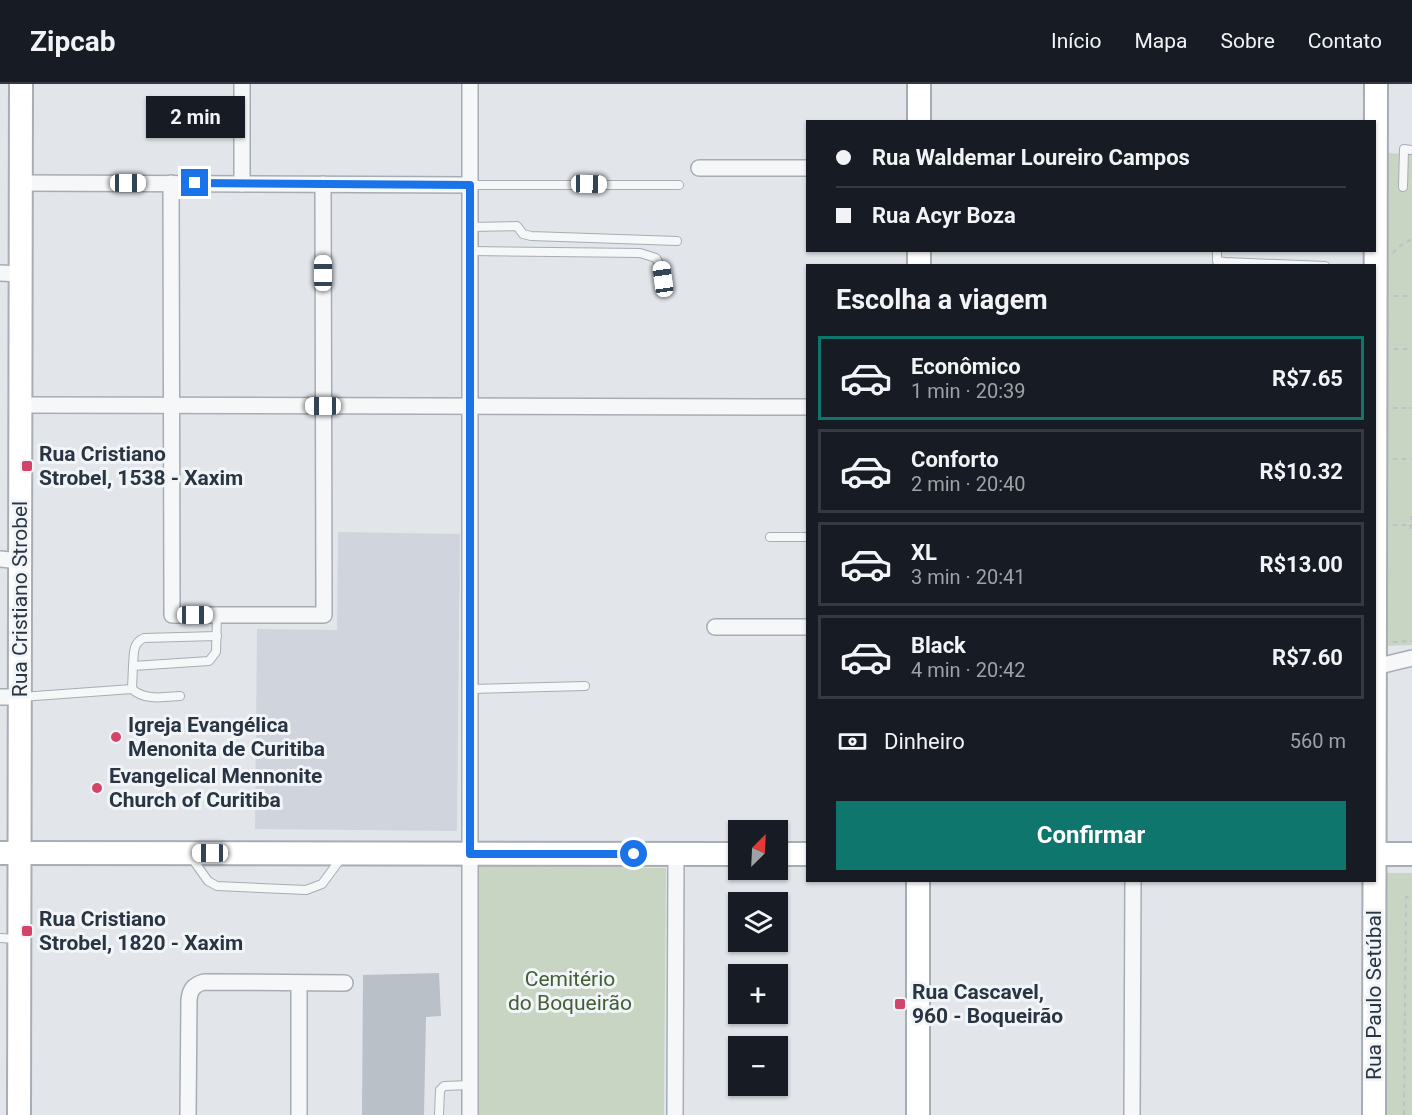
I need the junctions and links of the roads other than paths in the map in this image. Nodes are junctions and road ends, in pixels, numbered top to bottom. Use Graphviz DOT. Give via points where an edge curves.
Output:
graph roads {
  1 [pos="21,84"];
  2 [pos="242,84"];
  3 [pos="470,84"];
  4 [pos="919,84"];
  5 [pos="1376,84"];
  6 [pos="919,120"];
  7 [pos="1412,150"];
  8 [pos="699,168"];
  9 [pos="806,168"];
  10 [pos="21,183"];
  11 [pos="171,183"];
  12 [pos="242,184"];
  13 [pos="323,184"];
  14 [pos="470,185"];
  15 [pos="679,185"];
  16 [pos="1403,187"];
  17 [pos="470,226"];
  18 [pos="677,241"];
  19 [pos="470,251"];
  20 [pos="1217,252"];
  21 [pos="1376,254"];
  22 [pos="1275,264"];
  23 [pos="10,274"];
  24 [pos="664,291"];
  25 [pos="20,405"];
  26 [pos="172,405"];
  27 [pos="323,406"];
  28 [pos="470,406"];
  29 [pos="806,407"];
  30 [pos="1380,408"];
  31 [pos="1380,456"];
  32 [pos="770,537"];
  33 [pos="806,537"];
  34 [pos="10,560"];
  35 [pos="217,615"];
  36 [pos="1376,626"];
  37 [pos="715,627"];
  38 [pos="806,627"];
  39 [pos="217,636"];
  40 [pos="1412,658"];
  41 [pos="134,666"];
  42 [pos="1376,668"];
  43 [pos="585,686"];
  44 [pos="132,689"];
  45 [pos="470,689"];
  46 [pos="180,696"];
  47 [pos="10,697"];
  48 [pos="10,853"];
  49 [pos="188,853"];
  50 [pos="344,854"];
  51 [pos="470,854"];
  52 [pos="676,854"];
  53 [pos="728,854"];
  54 [pos="788,854"];
  55 [pos="806,854"];
  56 [pos="1376,854"];
  57 [pos="1412,854"];
  58 [pos="918,882"];
  59 [pos="1133,882"];
  60 [pos="1374,882"];
  61 [pos="10,939"];
  62 [pos="299,983"];
  63 [pos="345,983"];
  64 [pos="470,1085"];
  65 [pos="19,1115"];
  66 [pos="188,1115"];
  67 [pos="299,1115"];
  68 [pos="439,1115"];
  69 [pos="470,1115"];
  70 [pos="675,1115"];
  71 [pos="918,1115"];
  72 [pos="1132,1115"];
  73 [pos="1374,1115"];
  1 -- 10 [label="main road, Rua Cristiano Strobel"];
  2 -- 12 [label="street"];
  3 -- 14 [label="street"];
  4 -- 6 [label="main road"];
  5 -- 21 [label="main road, Rua Paulo Setúbal"];
  7 -- 16 [label="lane" via="1404,149"];
  8 -- 9 [label="street"];
  10 -- 11 [label="street"];
  10 -- 23 [label="main road, Rua Cristiano Strobel"];
  11 -- 12 [label="street"];
  11 -- 26 [label="street"];
  12 -- 13 [label="street"];
  13 -- 14 [label="street"];
  13 -- 27 [label="street"];
  14 -- 15 [label="lane"];
  14 -- 17 [label="street"];
  17 -- 18 [label="lane" via="517,226 523,234 531,236"];
  17 -- 19 [label="street"];
  19 -- 24 [label="lane" via="640,253 656,258"];
  19 -- 28 [label="street"];
  20 -- 22 [label="lane" via="1216,261"];
  21 -- 30 [label="main road, Rua Paulo Setúbal"];
  23 -- 25 [label="main road, Rua Cristiano Strobel"];
  25 -- 26 [label="street"];
  25 -- 34 [label="main road, Rua Cristiano Strobel"];
  26 -- 27 [label="street"];
  26 -- 35 [label="street" via="172,615"];
  27 -- 28 [label="street"];
  27 -- 35 [label="street" via="324,615"];
  28 -- 29 [label="street"];
  28 -- 45 [label="street"];
  30 -- 31 [label="main road, Rua Paulo Setúbal"];
  31 -- 36 [label="main road, Rua Paulo Setúbal"];
  32 -- 33 [label="lane"];
  34 -- 47 [label="main road, Rua Cristiano Strobel"];
  35 -- 39 [label="lane"];
  37 -- 38 [label="street"];
  39 -- 41 [label="lane" via="216,652 209,661"];
  39 -- 41 [label="lane" via="144,638 135,646"];
  40 -- 42 [label="street"];
  41 -- 44 [label="lane"];
  43 -- 45 [label="lane"];
  44 -- 46 [label="lane" via="145,697"];
  44 -- 47 [label="lane"];
  45 -- 51 [label="street"];
  47 -- 48 [label="main road, Rua Cristiano Strobel"];
  48 -- 49 [label="main road"];
  48 -- 61 [label="main road, Rua Cristiano Strobel"];
  49 -- 50 [label="main road"];
  49 -- 50 [label="lane" via="208,881 217,886 306,891 322,884"];
  50 -- 51 [label="main road"];
  51 -- 52 [label="main road"];
  51 -- 64 [label="street"];
  52 -- 53 [label="main road"];
  52 -- 70 [label="street"];
  54 -- 55 [label="main road"];
  56 -- 57 [label="main road"];
  58 -- 71 [label="main road"];
  59 -- 72 [label="street"];
  60 -- 73 [label="main road, Rua Paulo Setúbal"];
  61 -- 65 [label="main road, Rua Cristiano Strobel"];
  62 -- 63 [label="street"];
  62 -- 66 [label="street" via="204,982 190,991"];
  62 -- 67 [label="street"];
  64 -- 68 [label="lane" via="444,1086 440,1090"];
  64 -- 69 [label="street"];
}
